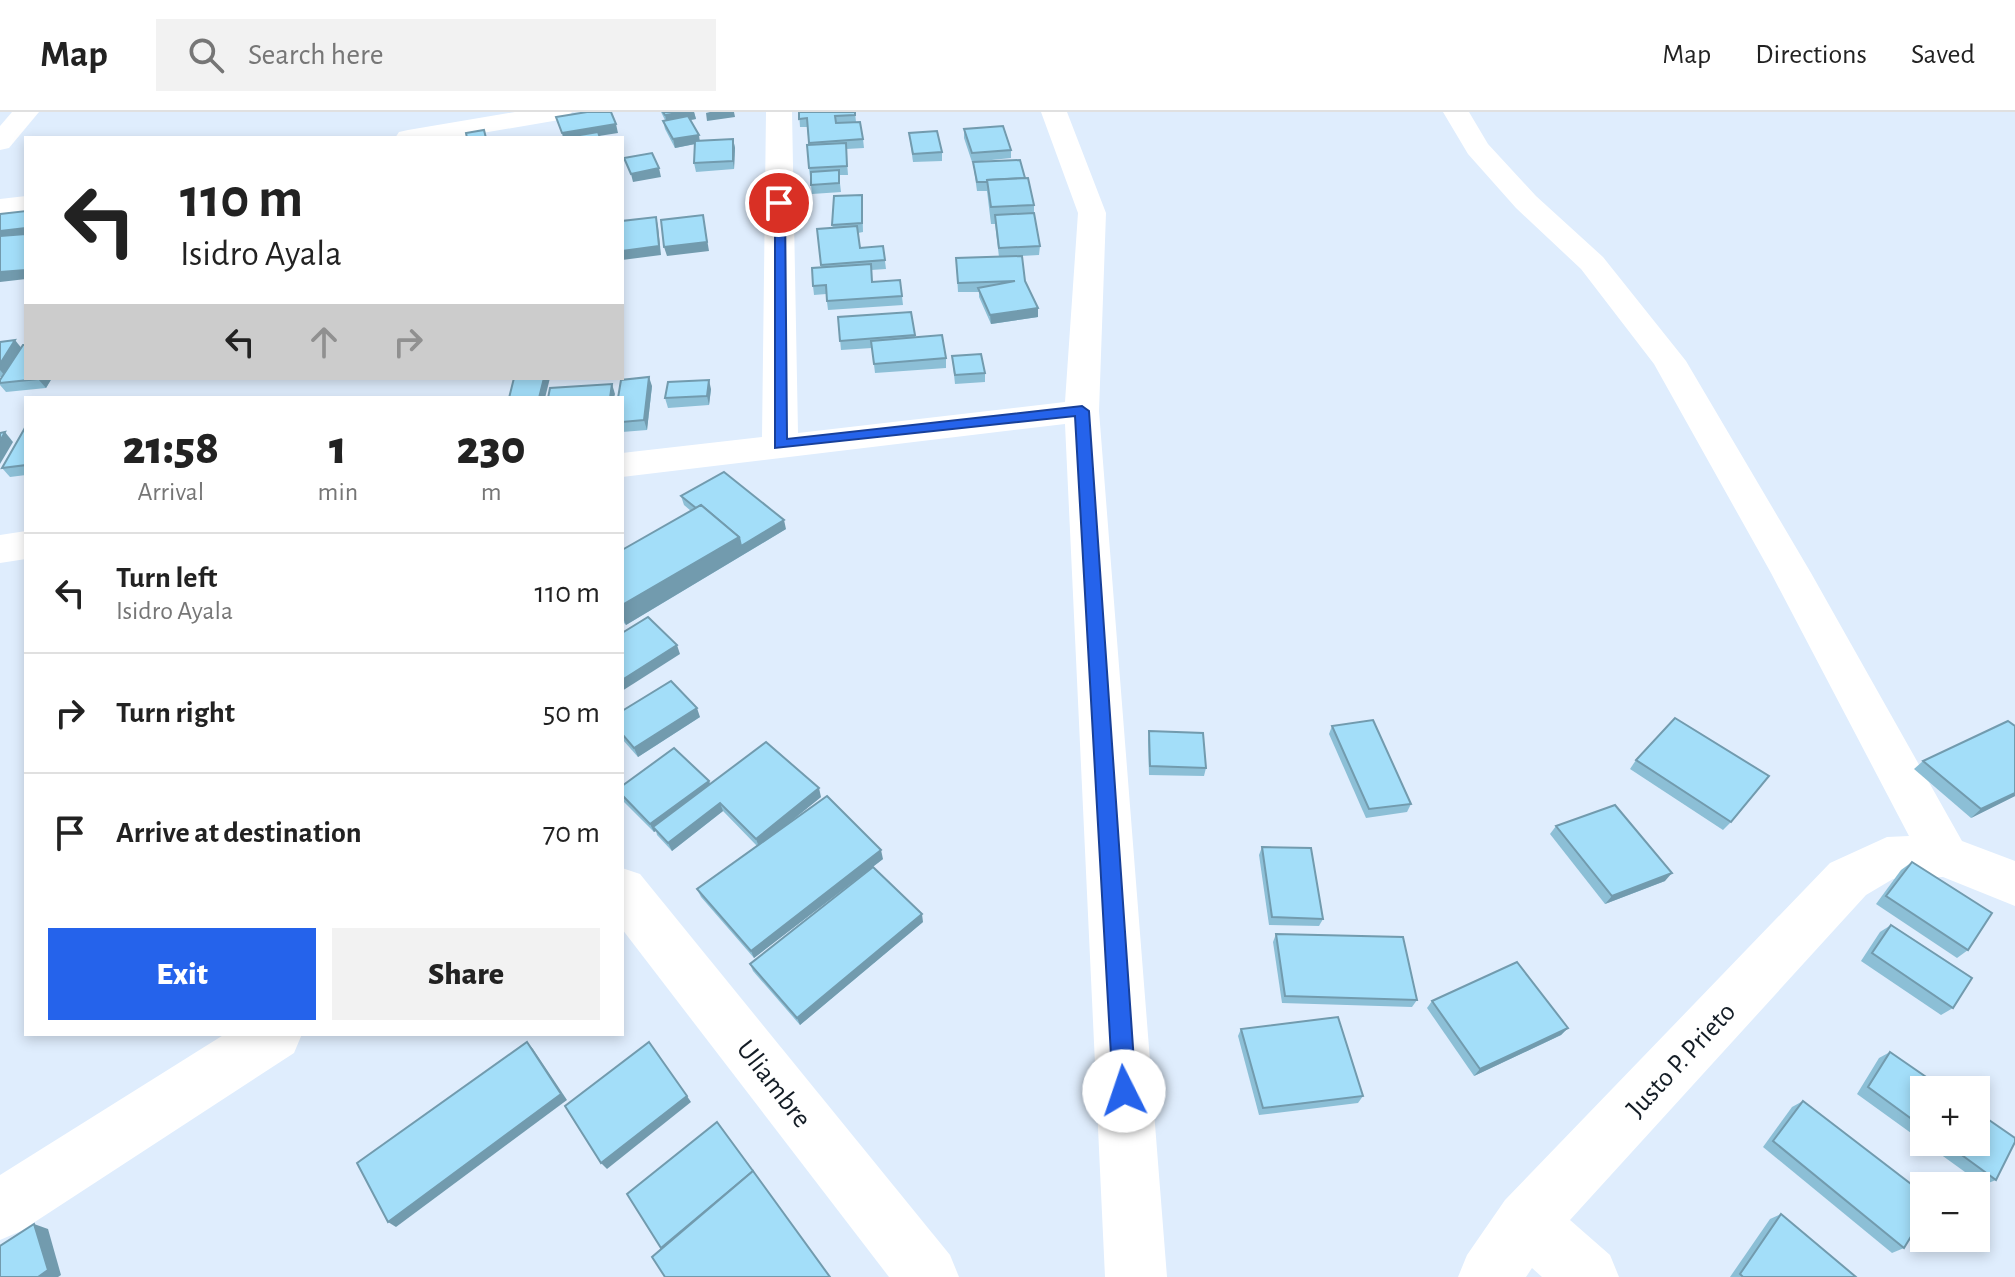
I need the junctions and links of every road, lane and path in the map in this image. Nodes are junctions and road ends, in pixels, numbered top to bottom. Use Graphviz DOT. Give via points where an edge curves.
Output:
graph roads {
  1 [pos="26,112"];
  2 [pos="559,112"];
  3 [pos="779,112"];
  4 [pos="1054,112"];
  5 [pos="1456,112"];
  6 [pos="420,136"];
  7 [pos="0,142"];
  8 [pos="24,204"];
  9 [pos="0,208"];
  10 [pos="1082,411"];
  11 [pos="780,444"];
  12 [pos="624,465"];
  13 [pos="24,545"];
  14 [pos="0,549"];
  15 [pos="1945,856"];
  16 [pos="2015,884"];
  17 [pos="624,893"];
  18 [pos="272,1036"];
  19 [pos="0,1210"];
  20 [pos="1527,1222"];
  21 [pos="928,1277"];
  22 [pos="1136,1277"];
  23 [pos="1489,1277"];
  24 [pos="1588,1277"];
  1 -- 7 [label="street"];
  2 -- 6 [label="street"];
  3 -- 11 [label="street"];
  4 -- 10 [label="street" via="1092,213"];
  5 -- 15 [label="street" via="1477,148 1592,263 1669,361"];
  8 -- 9 [label="street"];
  10 -- 11 [label="street"];
  10 -- 22 [label="street"];
  11 -- 12 [label="street"];
  13 -- 14 [label="street"];
  15 -- 16 [label="street"];
  15 -- 20 [label="street, Justo P. Prieto" via="1887,858 1848,879"];
  17 -- 21 [label="street, Uliambre"];
  18 -- 19 [label="street"];
  20 -- 23 [label="street, Justo P. Prieto"];
  20 -- 24 [label="street"];
}
